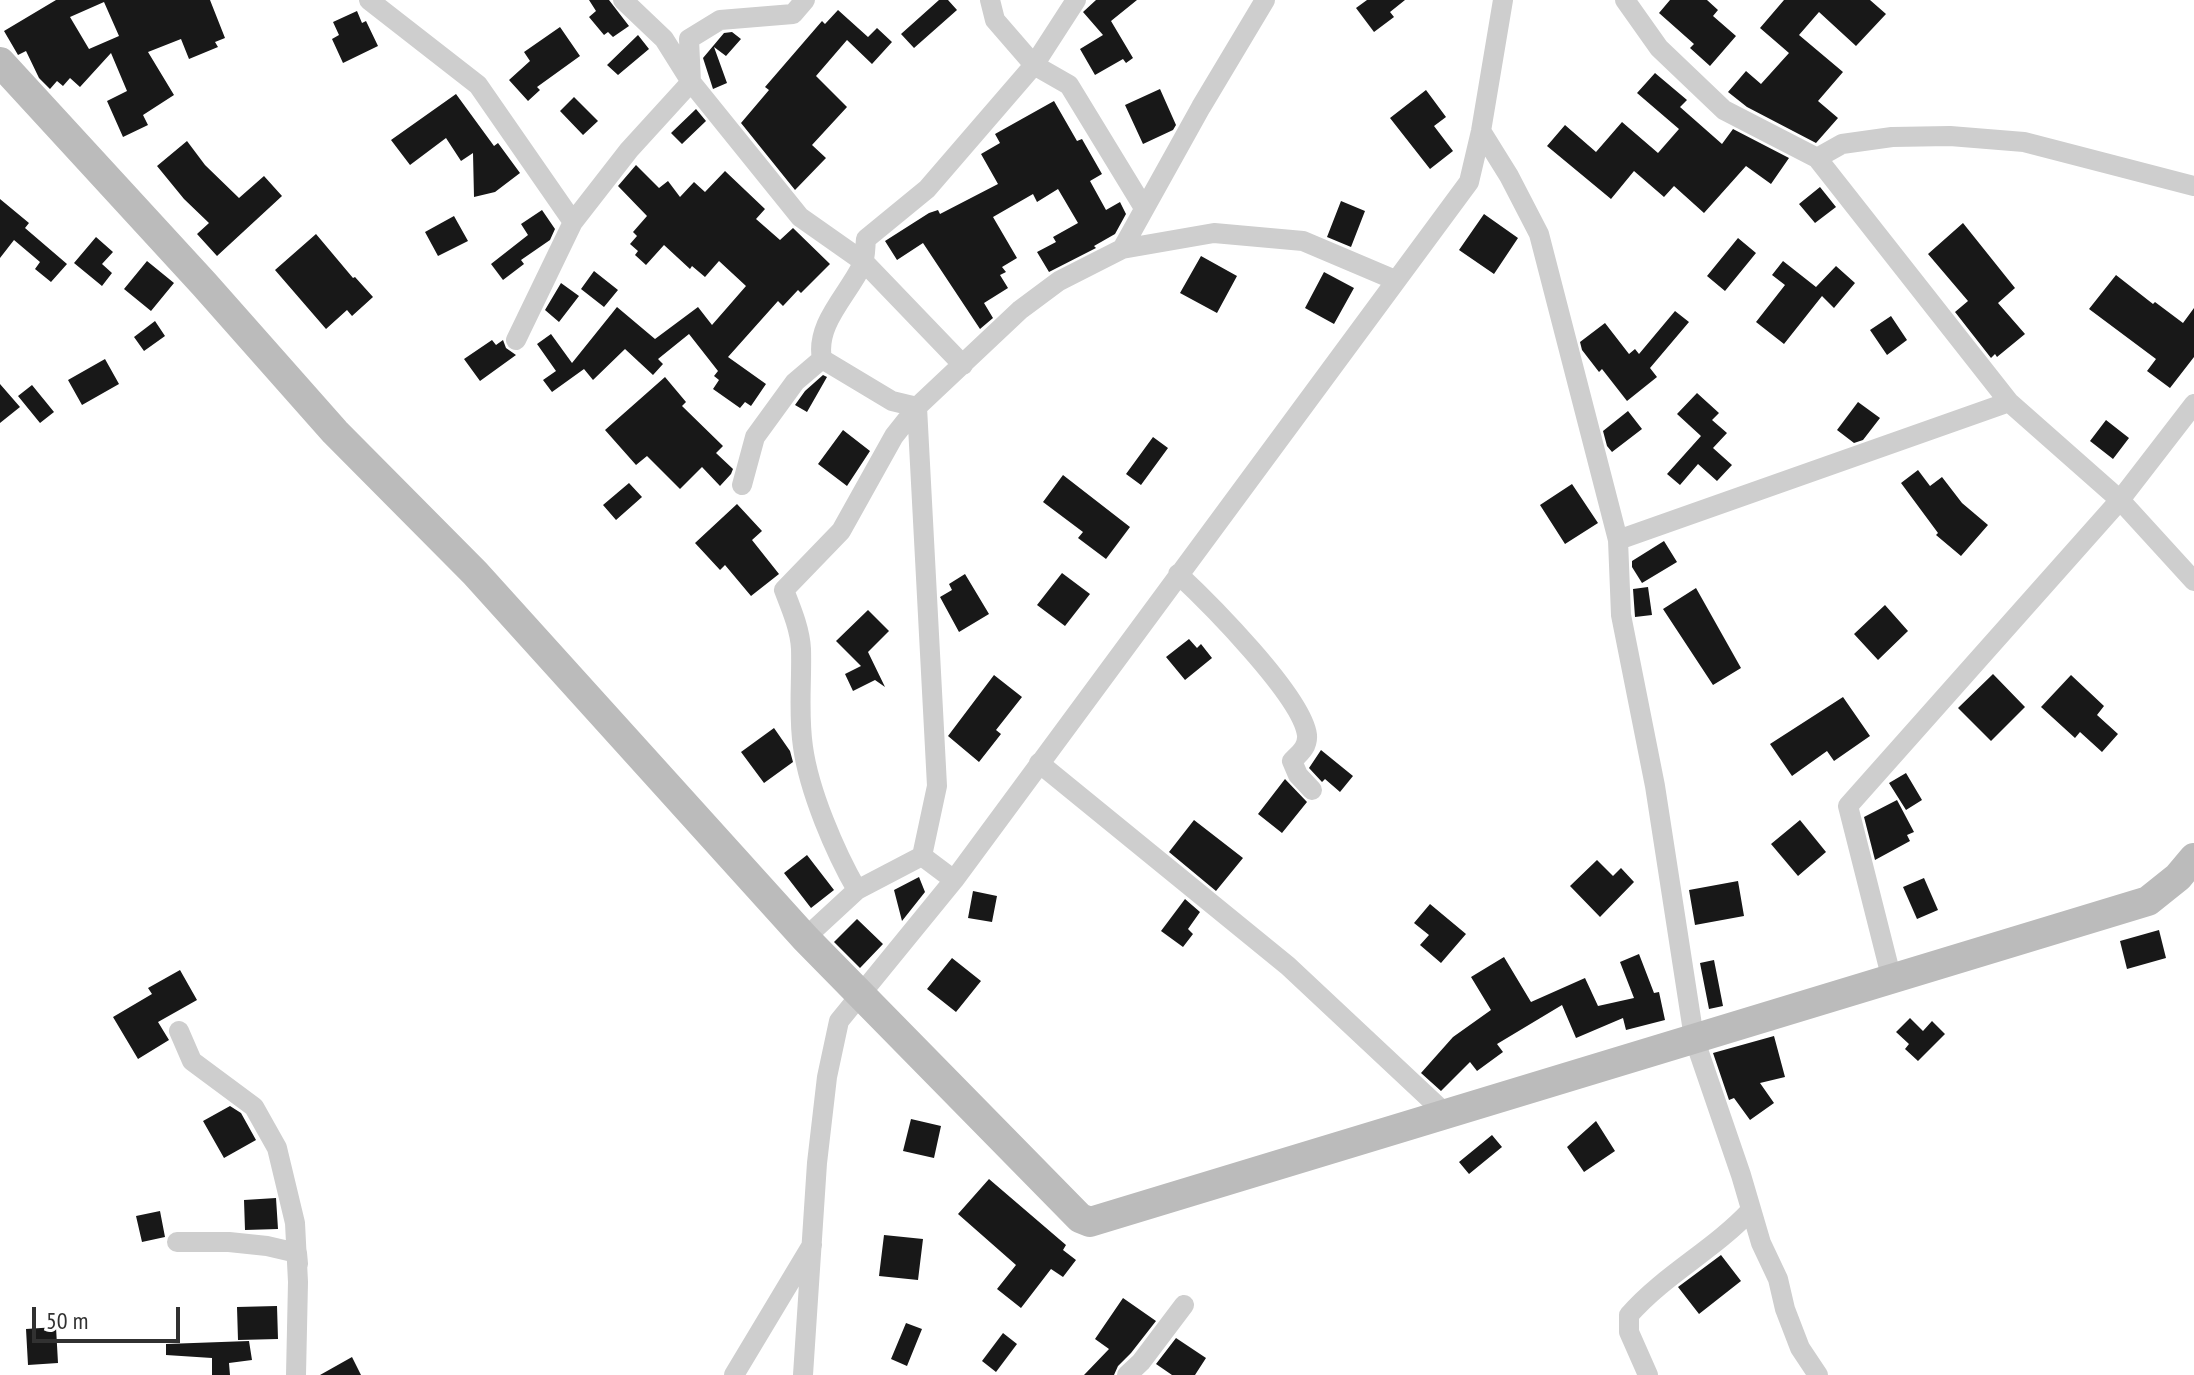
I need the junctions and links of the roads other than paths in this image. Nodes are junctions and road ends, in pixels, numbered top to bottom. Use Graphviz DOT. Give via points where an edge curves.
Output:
graph roads {
  1 [pos="369,0"];
  2 [pos="623,0"];
  3 [pos="805,0"];
  4 [pos="990,0"];
  5 [pos="1076,0"];
  6 [pos="1265,0"];
  7 [pos="1503,0"];
  8 [pos="1625,0"];
  9 [pos="0,62"];
  10 [pos="1034,65"];
  11 [pos="691,82"];
  12 [pos="1481,131"];
  13 [pos="1817,158"];
  14 [pos="2194,186"];
  15 [pos="1144,208"];
  16 [pos="573,222"];
  17 [pos="1122,249"];
  18 [pos="864,262"];
  19 [pos="1395,280"];
  20 [pos="516,340"];
  21 [pos="822,359"];
  22 [pos="963,365"];
  23 [pos="2009,402"];
  24 [pos="2194,404"];
  25 [pos="917,407"];
  26 [pos="742,485"];
  27 [pos="2120,500"];
  28 [pos="1618,540"];
  29 [pos="1178,574"];
  30 [pos="2194,581"];
  31 [pos="1039,763"];
  32 [pos="1312,790"];
  33 [pos="922,856"];
  34 [pos="2194,858"];
  35 [pos="954,880"];
  36 [pos="857,890"];
  37 [pos="805,938"];
  38 [pos="1892,980"];
  39 [pos="863,995"];
  40 [pos="179,1031"];
  41 [pos="1694,1038"];
  42 [pos="1446,1114"];
  43 [pos="1751,1210"];
  44 [pos="177,1242"];
  45 [pos="814,1242"];
  46 [pos="297,1253"];
  47 [pos="1184,1305"];
  48 [pos="296,1375"];
  49 [pos="309,1375"];
  50 [pos="734,1375"];
  51 [pos="803,1375"];
  52 [pos="1127,1375"];
  53 [pos="1648,1375"];
  54 [pos="1818,1375"];
  1 -- 16 [label="street" via="478,85"];
  2 -- 11 [label="street" via="664,39"];
  3 -- 11 [label="street" via="793,14 720,20 689,39"];
  4 -- 10 [label="street" via="995,20"];
  5 -- 10 [label="street"];
  6 -- 15 [label="street"];
  7 -- 12 [label="street"];
  8 -- 13 [label="street" via="1659,48 1724,110"];
  9 -- 37 [label="street"];
  10 -- 15 [label="street" via="1069,85"];
  10 -- 18 [label="street" via="927,189 866,239"];
  11 -- 16 [label="street"];
  11 -- 18 [label="street" via="800,217"];
  12 -- 19 [label="street" via="1469,182"];
  12 -- 28 [label="street" via="1539,234"];
  13 -- 14 [label="street" via="1842,144 1950,136 2024,142"];
  13 -- 23 [label="street"];
  15 -- 17 [label="street"];
  16 -- 20 [label="street"];
  17 -- 19 [label="street" via="1214,233 1303,241"];
  17 -- 22 [label="street" via="1059,281"];
  18 -- 21 [label="street" via="831,317 819,345"];
  18 -- 22 [label="street"];
  19 -- 29 [label="street"];
  21 -- 25 [label="street" via="892,401"];
  21 -- 26 [label="street" via="795,382 755,437"];
  22 -- 25 [label="street"];
  23 -- 27 [label="street"];
  23 -- 28 [label="street"];
  24 -- 27 [label="street"];
  25 -- 33 [label="street" via="937,786"];
  25 -- 36 [label="street" via="894,436 841,531 784,590 801,647 799,705 809,779"];
  27 -- 30 [label="street"];
  27 -- 38 [label="street" via="1848,806"];
  28 -- 41 [label="street" via="1621,615 1655,786"];
  29 -- 31 [label="street"];
  29 -- 32 [label="street" via="1265,666 1299,713 1307,736 1305,748 1292,761"];
  31 -- 35 [label="street"];
  31 -- 42 [label="street" via="1288,966"];
  33 -- 35 [label="street"];
  33 -- 36 [label="street"];
  34 -- 38 [label="street" via="2148,901"];
  35 -- 39 [label="street"];
  36 -- 37 [label="street"];
  37 -- 39 [label="street"];
  38 -- 41 [label="street"];
  39 -- 42 [label="street" via="1080,1218 1090,1222"];
  39 -- 45 [label="street" via="839,1021 827,1077"];
  40 -- 46 [label="street" via="192,1061 254,1107 277,1148"];
  41 -- 42 [label="street"];
  41 -- 43 [label="street"];
  43 -- 53 [label="street" via="1728,1235 1666,1277 1629,1315 1629,1332"];
  43 -- 54 [label="street" via="1800,1348"];
  44 -- 46 [label="street" via="229,1242"];
  45 -- 50 [label="street"];
  45 -- 51 [label="street"];
  46 -- 48 [label="street"];
  46 -- 49 [label="street"];
  47 -- 52 [label="street"];
}
